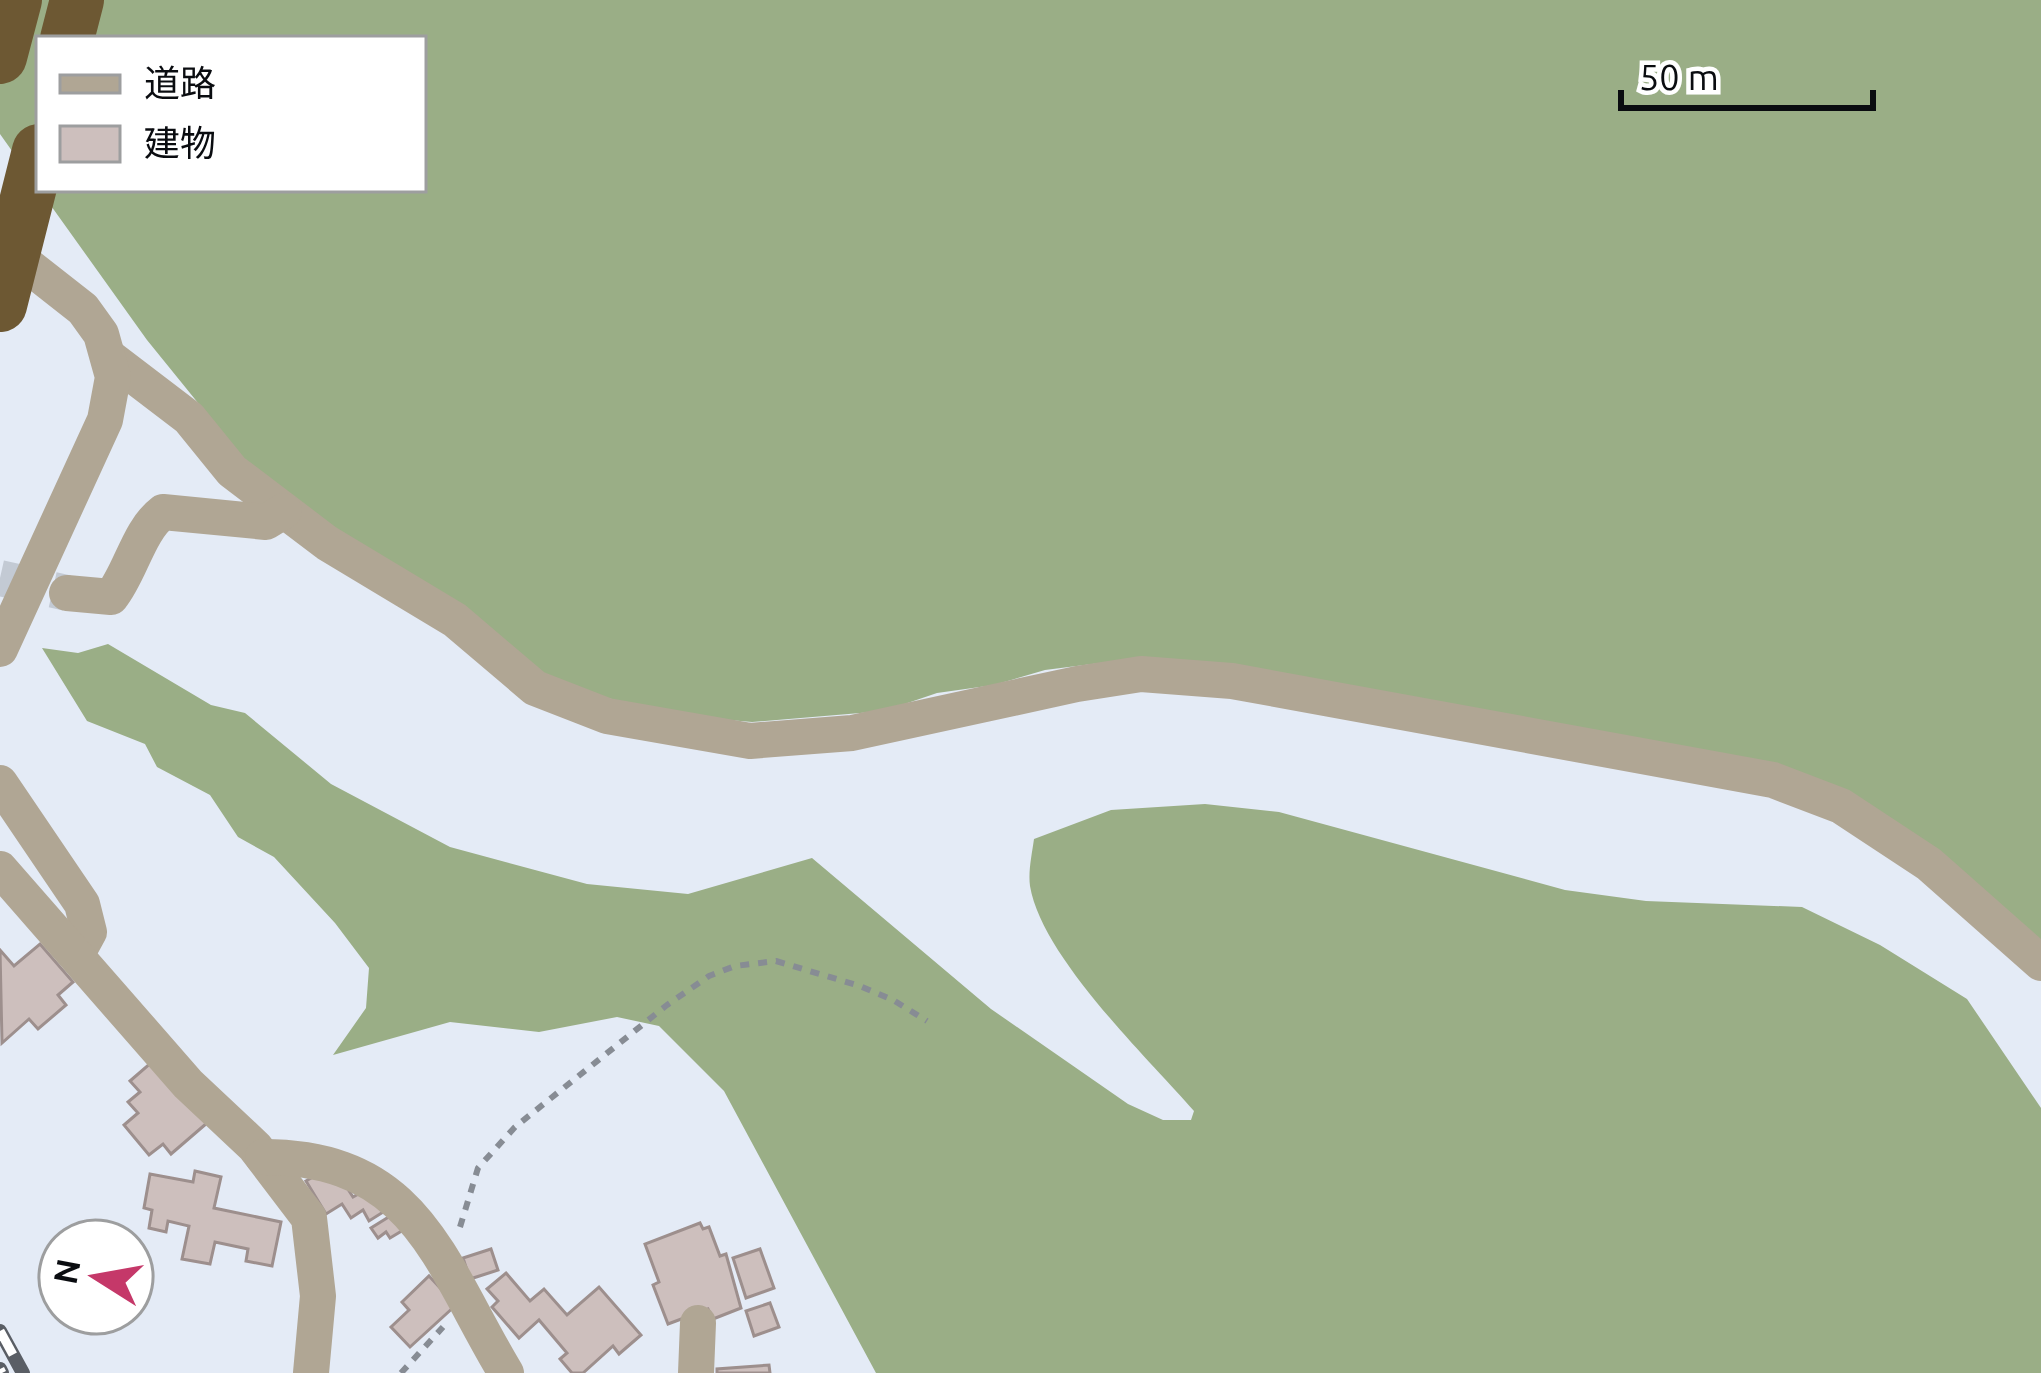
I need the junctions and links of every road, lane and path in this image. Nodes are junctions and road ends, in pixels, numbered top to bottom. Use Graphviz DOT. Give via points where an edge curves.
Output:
graph roads {
  1 [pos="15,0"];
  2 [pos="77,0"];
  3 [pos="69,36"];
  4 [pos="0,57"];
  5 [pos="36,163"];
  6 [pos="6,280"];
  7 [pos="109,357"];
  8 [pos="284,511"];
  9 [pos="67,593"];
  10 [pos="0,649"];
  11 [pos="0,783"];
  12 [pos="0,869"];
  13 [pos="77,953"];
  14 [pos="2041,963"];
  15 [pos="927,1021"];
  16 [pos="263,1157"];
  17 [pos="457,1286"];
  18 [pos="698,1323"];
  19 [pos="310,1373"];
  20 [pos="401,1373"];
  21 [pos="506,1373"];
  22 [pos="696,1373"];
  1 -- 4 [label="highway"];
  2 -- 3 [label="highway"];
  5 -- 6 [label="highway"];
  6 -- 7 [label="street" via="83,309"];
  7 -- 8 [label="street" via="189,418 232,471"];
  7 -- 10 [label="street" via="105,420"];
  8 -- 9 [label="street" via="266,522 163,512 111,597"];
  8 -- 14 [label="street" via="455,620 535,688 607,716 749,741 852,733 1141,674 1232,681 1773,780 1840,806 1929,864"];
  11 -- 13 [label="street" via="82,904 89,932"];
  12 -- 13 [label="street"];
  13 -- 16 [label="street" via="188,1084"];
  15 -- 17 [label="path" via="860,986 776,961 709,976 515,1127 478,1168"];
  16 -- 17 [label="street" via="337,1165 382,1188 431,1238"];
  16 -- 19 [label="street" via="309,1218 318,1296"];
  17 -- 20 [label="path" via="422,1354"];
  17 -- 21 [label="street"];
  18 -- 22 [label="street"];
}
